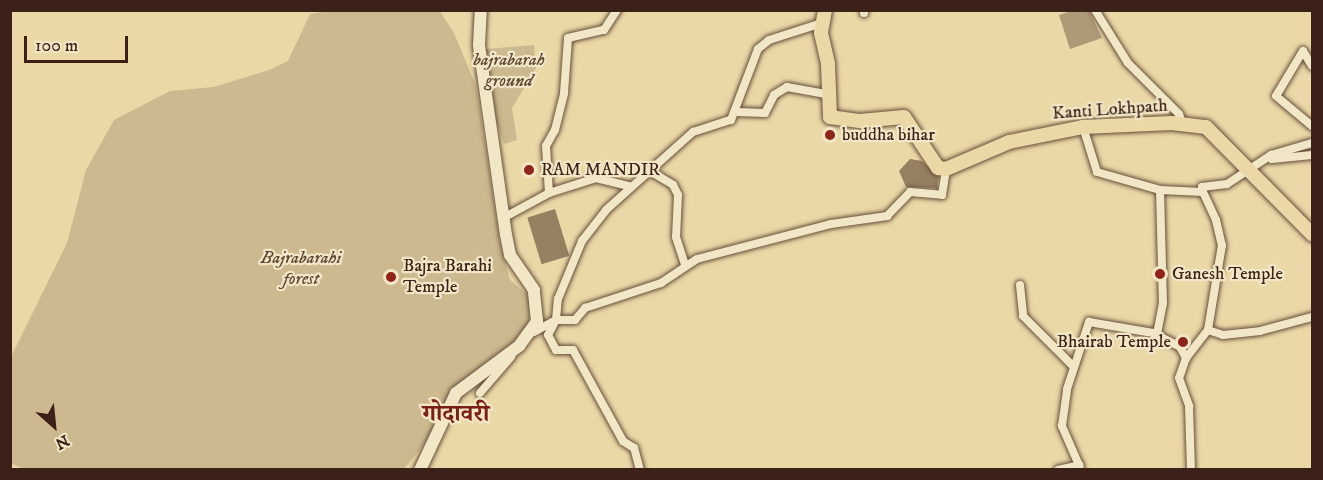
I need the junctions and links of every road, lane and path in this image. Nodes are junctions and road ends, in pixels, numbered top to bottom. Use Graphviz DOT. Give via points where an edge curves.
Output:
graph roads {
  1 [pos="481,10"];
  2 [pos="617,10"];
  3 [pos="1095,10"];
  4 [pos="824,17"];
  5 [pos="1312,66"];
  6 [pos="831,95"];
  7 [pos="736,112"];
  8 [pos="1182,123"];
  9 [pos="1312,126"];
  10 [pos="1083,127"];
  11 [pos="1312,143"];
  12 [pos="1312,155"];
  13 [pos="1262,161"];
  14 [pos="946,169"];
  15 [pos="650,171"];
  16 [pos="1246,172"];
  17 [pos="631,187"];
  18 [pos="1160,190"];
  19 [pos="1203,192"];
  20 [pos="549,193"];
  21 [pos="503,218"];
  22 [pos="1312,234"];
  23 [pos="685,264"];
  24 [pos="1020,285"];
  25 [pos="1312,317"];
  26 [pos="556,320"];
  27 [pos="1208,330"];
  28 [pos="1157,334"];
  29 [pos="1186,358"];
  30 [pos="1074,367"];
  31 [pos="480,393"];
  32 [pos="1079,467"];
  33 [pos="420,470"];
  34 [pos="640,470"];
  35 [pos="1058,470"];
  36 [pos="1191,470"];
  1 -- 21 [label="street" via="479,45"];
  2 -- 20 [label="street" via="604,30 568,38 564,93 555,130 546,146"];
  3 -- 8 [label="street" via="1128,63 1179,114"];
  4 -- 6 [label="main road"];
  4 -- 7 [label="street" via="769,40 758,49 744,78"];
  5 -- 9 [label="street" via="1303,51 1276,96"];
  6 -- 7 [label="street" via="787,87 774,95 765,113"];
  6 -- 14 [label="main road" via="831,119 910,120 931,162"];
  7 -- 15 [label="street" via="724,123 693,132"];
  8 -- 10 [label="main road, Kanti Lokhpath"];
  8 -- 16 [label="main road, Kanti Lokhpath" via="1206,127"];
  10 -- 14 [label="main road, Kanti Lokhpath" via="1009,142"];
  10 -- 18 [label="street" via="1097,172"];
  11 -- 13 [label="street"];
  12 -- 13 [label="street"];
  13 -- 16 [label="street"];
  14 -- 23 [label="street" via="942,195 910,192 887,216 831,224"];
  15 -- 17 [label="street"];
  15 -- 23 [label="street" via="673,185 678,195 676,237"];
  16 -- 19 [label="street" via="1221,186 1202,187"];
  16 -- 22 [label="main road, Kanti Lokhpath"];
  17 -- 20 [label="street" via="596,178"];
  17 -- 26 [label="street" via="582,241 558,299"];
  18 -- 19 [label="street"];
  18 -- 28 [label="street" via="1163,303"];
  19 -- 27 [label="street" via="1222,245"];
  20 -- 21 [label="street"];
  21 -- 33 [label="street" via="510,255 534,290 537,321 519,346 456,393"];
  23 -- 26 [label="street" via="662,283 585,308 575,320"];
  24 -- 30 [label="street" via="1024,293 1023,316"];
  25 -- 27 [label="street" via="1260,331 1223,334"];
  26 -- 31 [label="street" via="548,320 530,334"];
  26 -- 34 [label="street" via="548,335 556,350 573,350 623,441 634,448"];
  27 -- 29 [label="street"];
  28 -- 29 [label="street" via="1180,347"];
  28 -- 30 [label="street" via="1089,322"];
  29 -- 36 [label="street" via="1179,378 1190,412"];
  30 -- 32 [label="street" via="1062,433"];
  32 -- 35 [label="street"];
}
